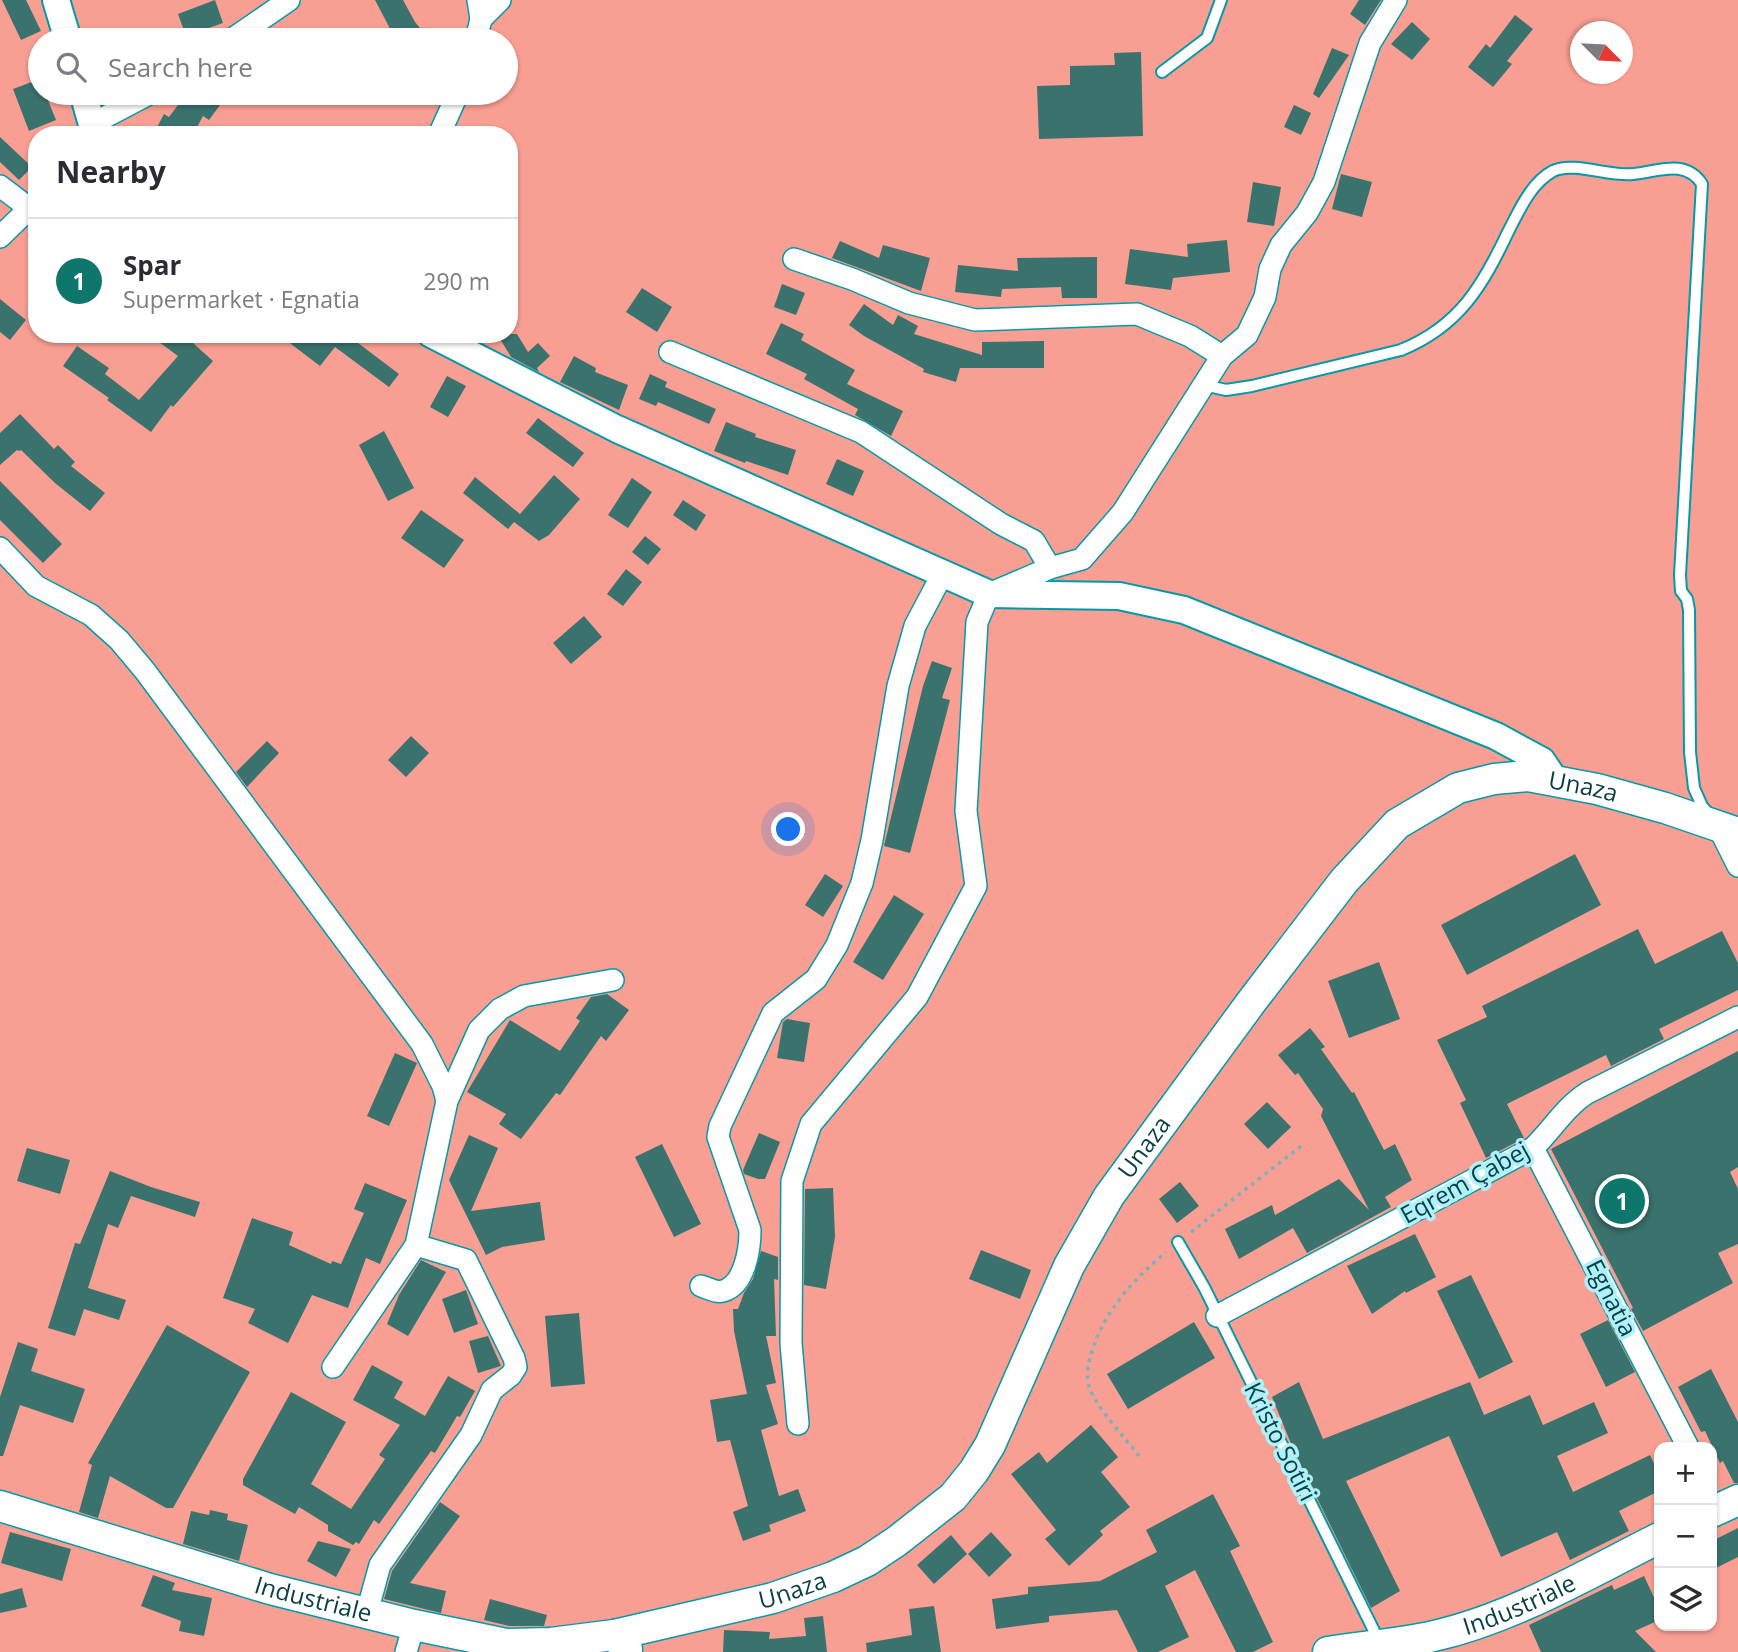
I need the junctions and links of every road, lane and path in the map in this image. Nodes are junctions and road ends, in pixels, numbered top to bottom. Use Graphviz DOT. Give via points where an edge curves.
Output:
graph roads {
  1 [pos="56,0"];
  2 [pos="289,0"];
  3 [pos="500,0"];
  4 [pos="1221,0"];
  5 [pos="1396,0"];
  6 [pos="479,10"];
  7 [pos="64,28"];
  8 [pos="248,28"];
  9 [pos="477,28"];
  10 [pos="1162,72"];
  11 [pos="87,105"];
  12 [pos="133,105"];
  13 [pos="453,105"];
  14 [pos="93,126"];
  15 [pos="100,126"];
  16 [pos="443,126"];
  17 [pos="0,186"];
  18 [pos="28,202"];
  19 [pos="28,210"];
  20 [pos="0,237"];
  21 [pos="794,259"];
  22 [pos="455,343"];
  23 [pos="670,352"];
  24 [pos="1223,356"];
  25 [pos="1203,384"];
  26 [pos="0,548"];
  27 [pos="1050,568"];
  28 [pos="943,573"];
  29 [pos="989,594"];
  30 [pos="1554,779"];
  31 [pos="1727,829"];
  32 [pos="1738,866"];
  33 [pos="613,980"];
  34 [pos="1738,1017"];
  35 [pos="447,1101"];
  36 [pos="1306,1143"];
  37 [pos="1533,1148"];
  38 [pos="1178,1242"];
  39 [pos="416,1245"];
  40 [pos="701,1286"];
  41 [pos="1217,1316"];
  42 [pos="333,1367"];
  43 [pos="798,1424"];
  44 [pos="1685,1442"];
  45 [pos="1139,1456"];
  46 [pos="0,1506"];
  47 [pos="1654,1540"];
  48 [pos="367,1612"];
  49 [pos="410,1638"];
  50 [pos="1380,1643"];
  51 [pos="622,1644"];
  52 [pos="1328,1652"];
  1 -- 7 [label="street"];
  2 -- 8 [label="street"];
  3 -- 6 [label="street"];
  4 -- 10 [label="lane" via="1207,38"];
  5 -- 24 [label="street" via="1370,43 1324,182 1281,245 1247,335"];
  6 -- 9 [label="street"];
  11 -- 14 [label="street"];
  12 -- 15 [label="street"];
  13 -- 16 [label="street"];
  17 -- 18 [label="street"];
  19 -- 20 [label="street"];
  21 -- 24 [label="street" via="909,303 975,320 1138,314"];
  22 -- 28 [label="street" via="617,429"];
  23 -- 27 [label="street" via="861,432 1034,541"];
  24 -- 25 [label="street"];
  25 -- 27 [label="street" via="1123,512 1082,559"];
  25 -- 31 [label="lane" via="1226,390 1252,386 1423,341 1459,313 1474,294 1527,196 1554,171 1572,168 1633,174 1675,168 1697,177 1702,184 1680,575 1689,610 1694,788 1702,806"];
  26 -- 35 [label="street" via="36,586 92,615 145,671 422,1044"];
  27 -- 29 [label="street"];
  28 -- 29 [label="street"];
  28 -- 40 [label="street" via="915,626 898,686 862,883 816,979 773,1013 720,1126 718,1137 750,1230 746,1264 726,1290"];
  29 -- 30 [label="street" via="1119,596 1184,610 1496,736 1542,761"];
  29 -- 43 [label="street" via="977,622 966,811 976,886 917,997 811,1124 792,1181 791,1343"];
  30 -- 31 [label="main road, Unaza"];
  30 -- 51 [label="main road, Unaza" via="1494,779 1458,788 1396,824 1345,881 1109,1196 1069,1266 990,1445 953,1497 867,1561 833,1577"];
  31 -- 32 [label="street"];
  33 -- 35 [label="street" via="524,996 500,1009 479,1030"];
  34 -- 37 [label="street, Eqrem Çabej" via="1587,1093 1571,1104"];
  35 -- 39 [label="street"];
  36 -- 38 [label="path"];
  37 -- 41 [label="street, Eqrem Çabej"];
  37 -- 44 [label="street, Egnatia"];
  38 -- 41 [label="lane, Kristo Sotiri"];
  38 -- 45 [label="path" via="1124,1292 1104,1320 1089,1363 1088,1385 1096,1400"];
  39 -- 42 [label="street"];
  39 -- 48 [label="street" via="466,1260 516,1367 492,1390 471,1435 380,1565"];
  41 -- 50 [label="lane, Kristo Sotiri"];
  46 -- 48 [label="main road, Industriale" via="270,1590"];
  47 -- 50 [label="main road, Industriale" via="1482,1621 1434,1636"];
  48 -- 49 [label="main road, Industriale"];
  49 -- 51 [label="main road, Industriale"];
  50 -- 52 [label="main road, Industriale"];
}
